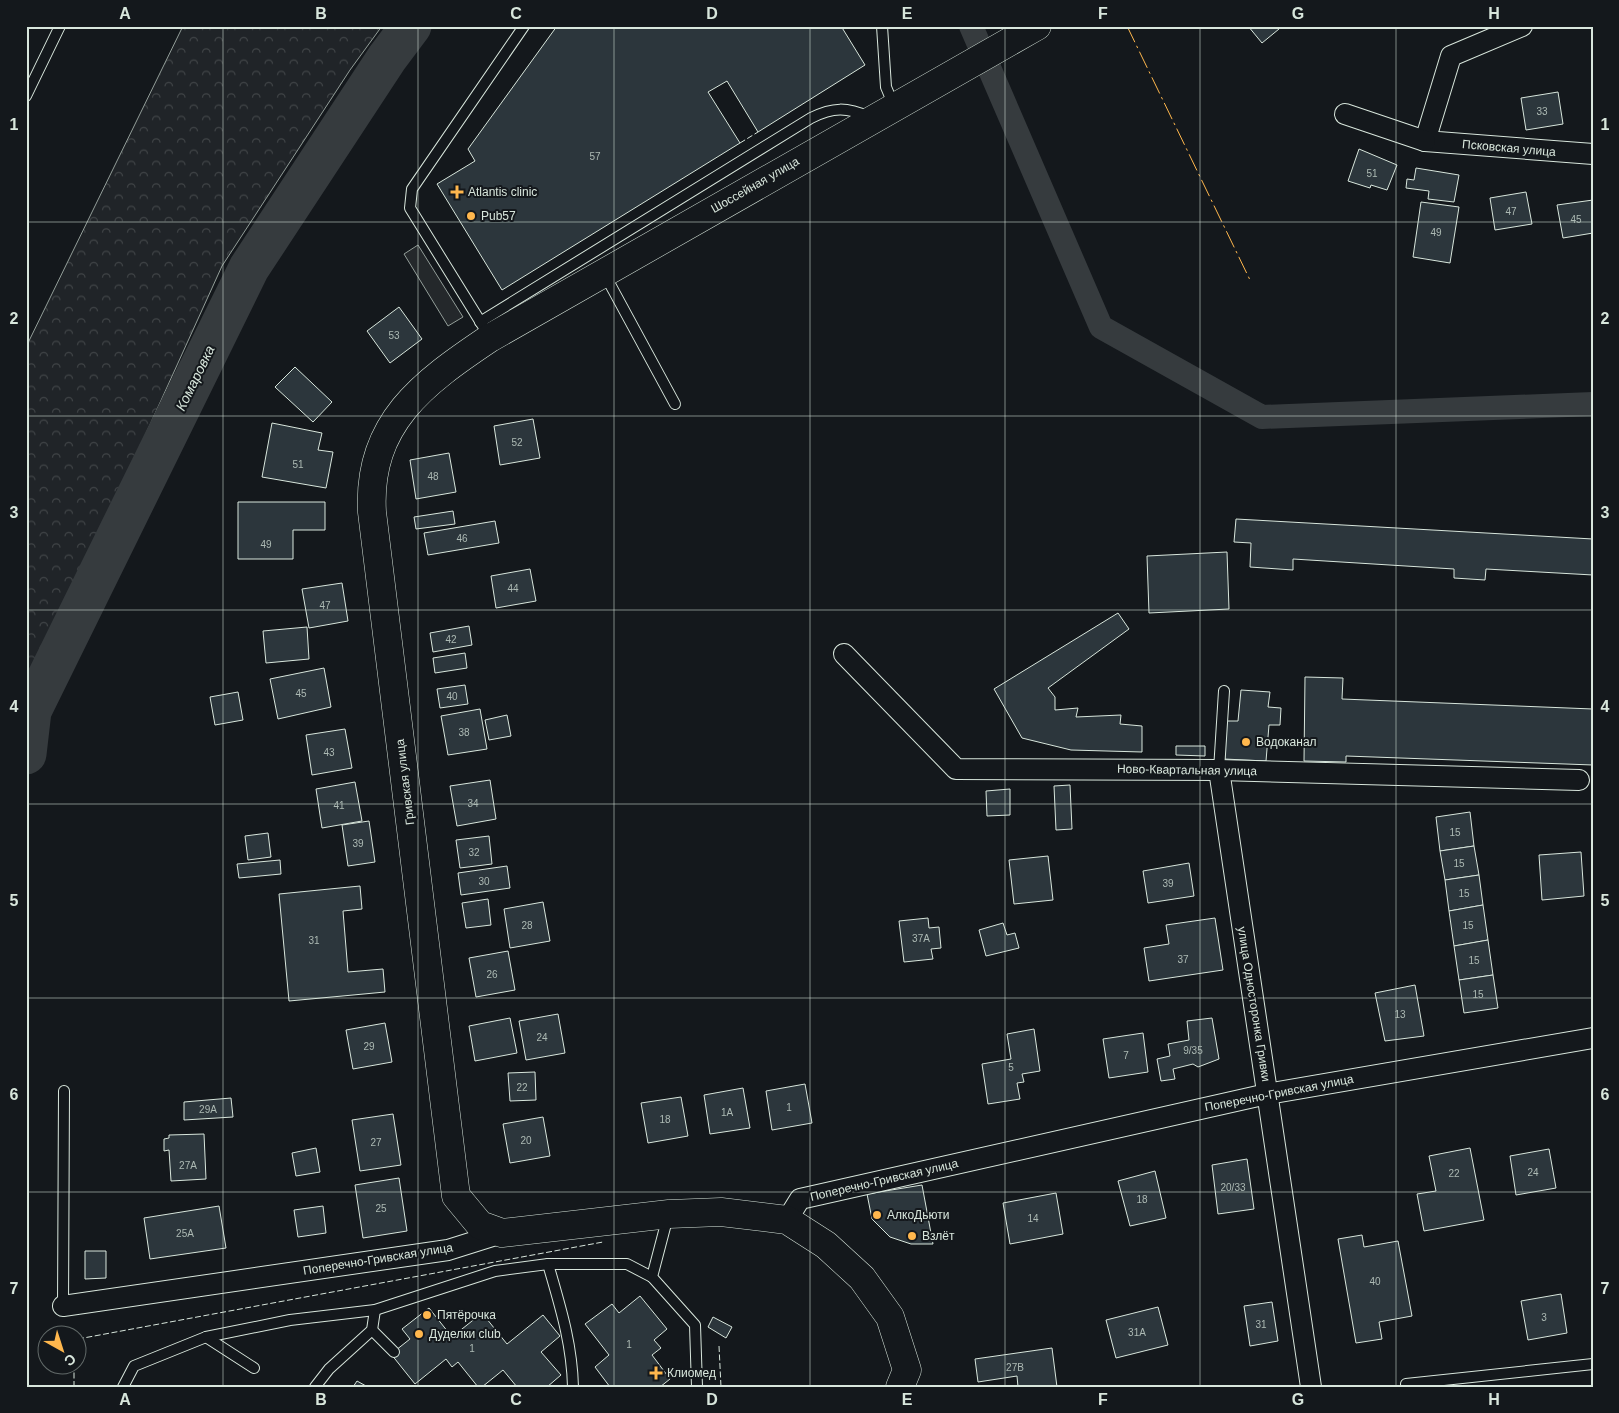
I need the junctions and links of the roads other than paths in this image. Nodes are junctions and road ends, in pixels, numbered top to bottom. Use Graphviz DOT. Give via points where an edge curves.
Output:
graph roads {
  1 [pos="60,26"];
  2 [pos="524,26"];
  3 [pos="882,26"];
  4 [pos="1522,26"];
  5 [pos="1033,29"];
  6 [pos="26,96"];
  7 [pos="884,112"];
  8 [pos="1345,114"];
  9 [pos="1425,141"];
  10 [pos="1593,154"];
  11 [pos="603,272"];
  12 [pos="482,336"];
  13 [pos="675,404"];
  14 [pos="844,654"];
  15 [pos="1224,691"];
  16 [pos="1219,770"];
  17 [pos="1579,780"];
  18 [pos="1593,1038"];
  19 [pos="64,1091"];
  20 [pos="1267,1094"];
  21 [pos="669,1214"];
  22 [pos="787,1220"];
  23 [pos="502,1233"];
  24 [pos="548,1264"];
  25 [pos="652,1277"];
  26 [pos="63,1306"];
  27 [pos="375,1310"];
  28 [pos="372,1330"];
  29 [pos="206,1337"];
  30 [pos="394,1352"];
  31 [pos="1593,1364"];
  32 [pos="254,1368"];
  33 [pos="1406,1384"];
  34 [pos="123,1387"];
  35 [pos="314,1387"];
  36 [pos="573,1387"];
  37 [pos="697,1387"];
  38 [pos="900,1387"];
  39 [pos="1311,1387"];
  1 -- 6 [label="lane"];
  2 -- 12 [label="lane" via="412,189 409,198 410,208"];
  3 -- 7 [label="lane" via="886,87"];
  4 -- 9 [label="street" via="1451,56"];
  5 -- 7 [label="street, Шоссейная улица"];
  7 -- 11 [label="street, Шоссейная улица"];
  7 -- 12 [label="lane" via="837,108 811,118"];
  8 -- 9 [label="street, Псковская улица"];
  9 -- 10 [label="street, Псковская улица"];
  11 -- 12 [label="street, Шоссейная улица"];
  11 -- 13 [label="lane"];
  12 -- 23 [label="street, Гривская улица" via="423,387 396,418 380,448 374,468 372,496 456,1196 480,1225"];
  14 -- 16 [label="street, Ново-Квартальная улица" via="956,769"];
  15 -- 16 [label="lane"];
  16 -- 17 [label="street, Ново-Квартальная улица"];
  16 -- 20 [label="street, улица Односторонка Гривки"];
  18 -- 20 [label="street, Поперечно-Гривская улица"];
  19 -- 26 [label="lane"];
  20 -- 22 [label="street, Поперечно-Гривская улица" via="800,1199"];
  20 -- 39 [label="street, улица Односторонка Гривки"];
  21 -- 22 [label="street, Поперечно-Гривская улица" via="721,1212"];
  21 -- 23 [label="street, Поперечно-Гривская улица"];
  21 -- 25 [label="lane"];
  22 -- 38 [label="street" via="826,1245 854,1272 890,1317 907,1370"];
  23 -- 26 [label="street, Поперечно-Гривская улица" via="448,1250"];
  24 -- 25 [label="lane" via="627,1264"];
  24 -- 27 [label="lane" via="495,1271"];
  24 -- 36 [label="lane" via="567,1327"];
  25 -- 37 [label="lane" via="695,1325"];
  27 -- 28 [label="lane"];
  27 -- 29 [label="lane" via="290,1320"];
  28 -- 30 [label="lane"];
  28 -- 35 [label="lane"];
  29 -- 32 [label="lane"];
  29 -- 34 [label="lane" via="134,1366"];
  31 -- 33 [label="lane"];
}
